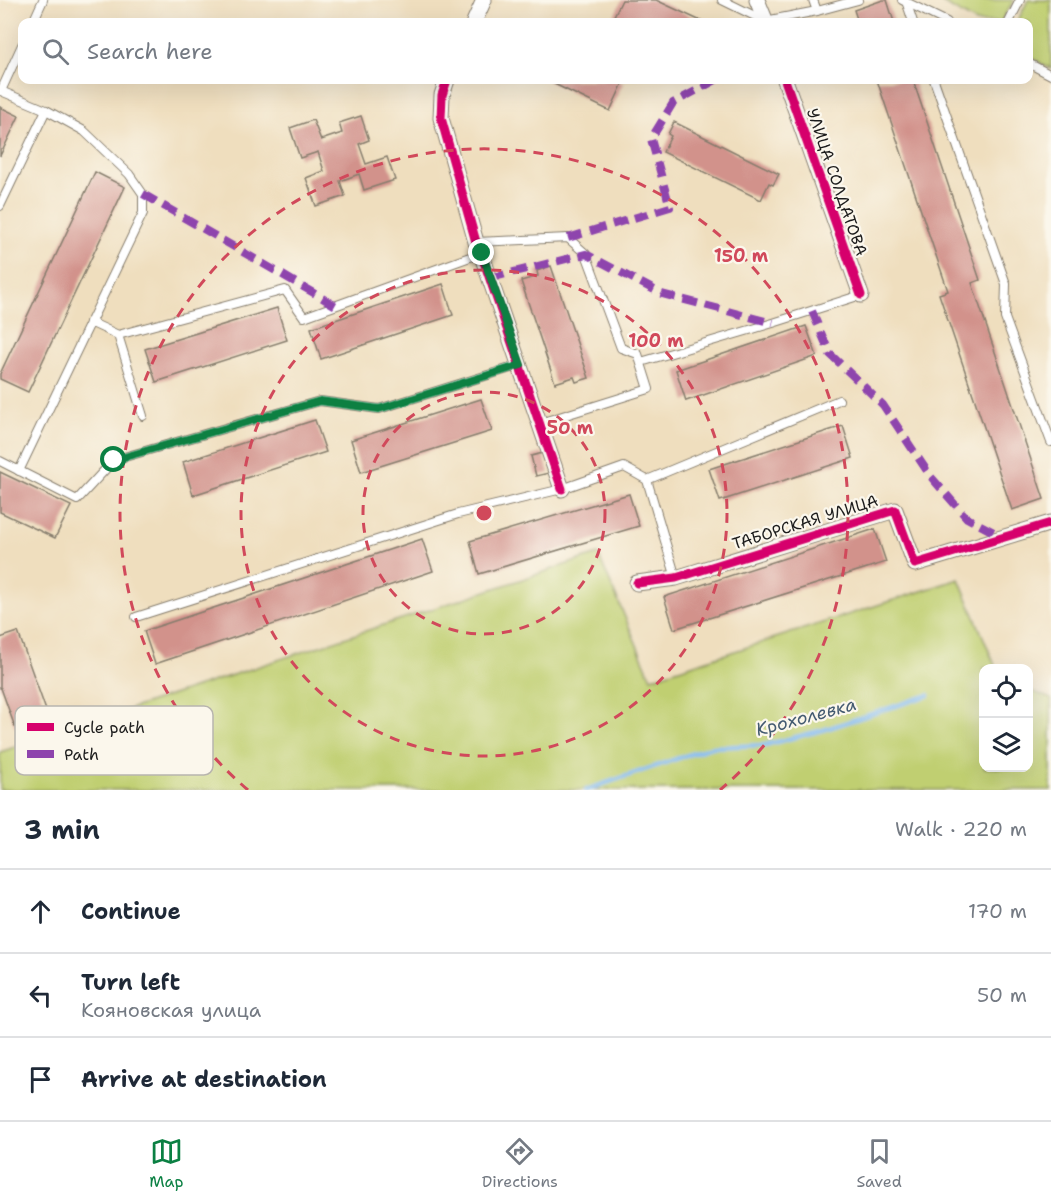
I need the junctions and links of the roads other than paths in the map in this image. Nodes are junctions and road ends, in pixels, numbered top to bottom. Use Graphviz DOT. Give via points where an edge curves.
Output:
graph roads {
  1 [pos="43,0"];
  2 [pos="484,0"];
  3 [pos="722,0"];
  4 [pos="757,0"];
  5 [pos="813,0"];
  6 [pos="858,0"];
  7 [pos="1020,0"];
  8 [pos="904,1"];
  9 [pos="817,11"];
  10 [pos="35,18"];
  11 [pos="476,18"];
  12 [pos="757,18"];
  13 [pos="764,18"];
  14 [pos="784,18"];
  15 [pos="912,18"];
  16 [pos="938,18"];
  17 [pos="1011,18"];
  18 [pos="18,54"];
  19 [pos="1033,65"];
  20 [pos="1051,75"];
  21 [pos="446,84"];
  22 [pos="786,84"];
  23 [pos="935,84"];
  24 [pos="1,91"];
  25 [pos="46,110"];
  26 [pos="0,206"];
  27 [pos="479,248"];
  28 [pos="861,295"];
  29 [pos="90,322"];
  30 [pos="118,335"];
  31 [pos="641,362"];
  32 [pos="521,365"];
  33 [pos="839,400"];
  34 [pos="143,416"];
  35 [pos="540,423"];
  36 [pos="1051,442"];
  37 [pos="0,461"];
  38 [pos="19,471"];
  39 [pos="646,480"];
  40 [pos="562,489"];
  41 [pos="1051,523"];
  42 [pos="676,578"];
  43 [pos="637,583"];
  44 [pos="136,617"];
  1 -- 10 [label="lane"];
  2 -- 11 [label="street"];
  3 -- 12 [label="lane"];
  4 -- 13 [label="street"];
  5 -- 9 [label="lane"];
  6 -- 9 [label="lane"];
  7 -- 17 [label="lane"];
  8 -- 15 [label="lane"];
  8 -- 16 [label="lane"];
  9 -- 14 [label="lane"];
  18 -- 24 [label="lane"];
  19 -- 20 [label="lane"];
  21 -- 27 [label="street" via="441,118"];
  22 -- 28 [label="street, УЛИЦА СОЛДАТОВА"];
  23 -- 36 [label="lane" via="1006,284 1005,318"];
  24 -- 25 [label="lane"];
  25 -- 26 [label="lane"];
  25 -- 29 [label="lane" via="84,131 129,174 143,194 143,213"];
  27 -- 30 [label="lane" via="304,317 285,290"];
  27 -- 31 [label="lane" via="568,238 586,254 621,348 638,354"];
  27 -- 32 [label="street"];
  28 -- 31 [label="lane"];
  29 -- 30 [label="lane"];
  29 -- 38 [label="lane"];
  30 -- 34 [label="lane"];
  31 -- 35 [label="lane" via="649,389"];
  32 -- 35 [label="street"];
  32 -- 38 [label="lane" via="379,409 320,401 114,460 77,500"];
  33 -- 39 [label="lane"];
  35 -- 40 [label="street"];
  37 -- 38 [label="lane"];
  39 -- 40 [label="lane" via="624,467"];
  39 -- 42 [label="lane"];
  40 -- 44 [label="lane" via="458,514"];
  41 -- 42 [label="street, ТАБОРСКАЯ УЛИЦА" via="915,564 895,510"];
  42 -- 43 [label="street, ТАБОРСКАЯ УЛИЦА"];
}
